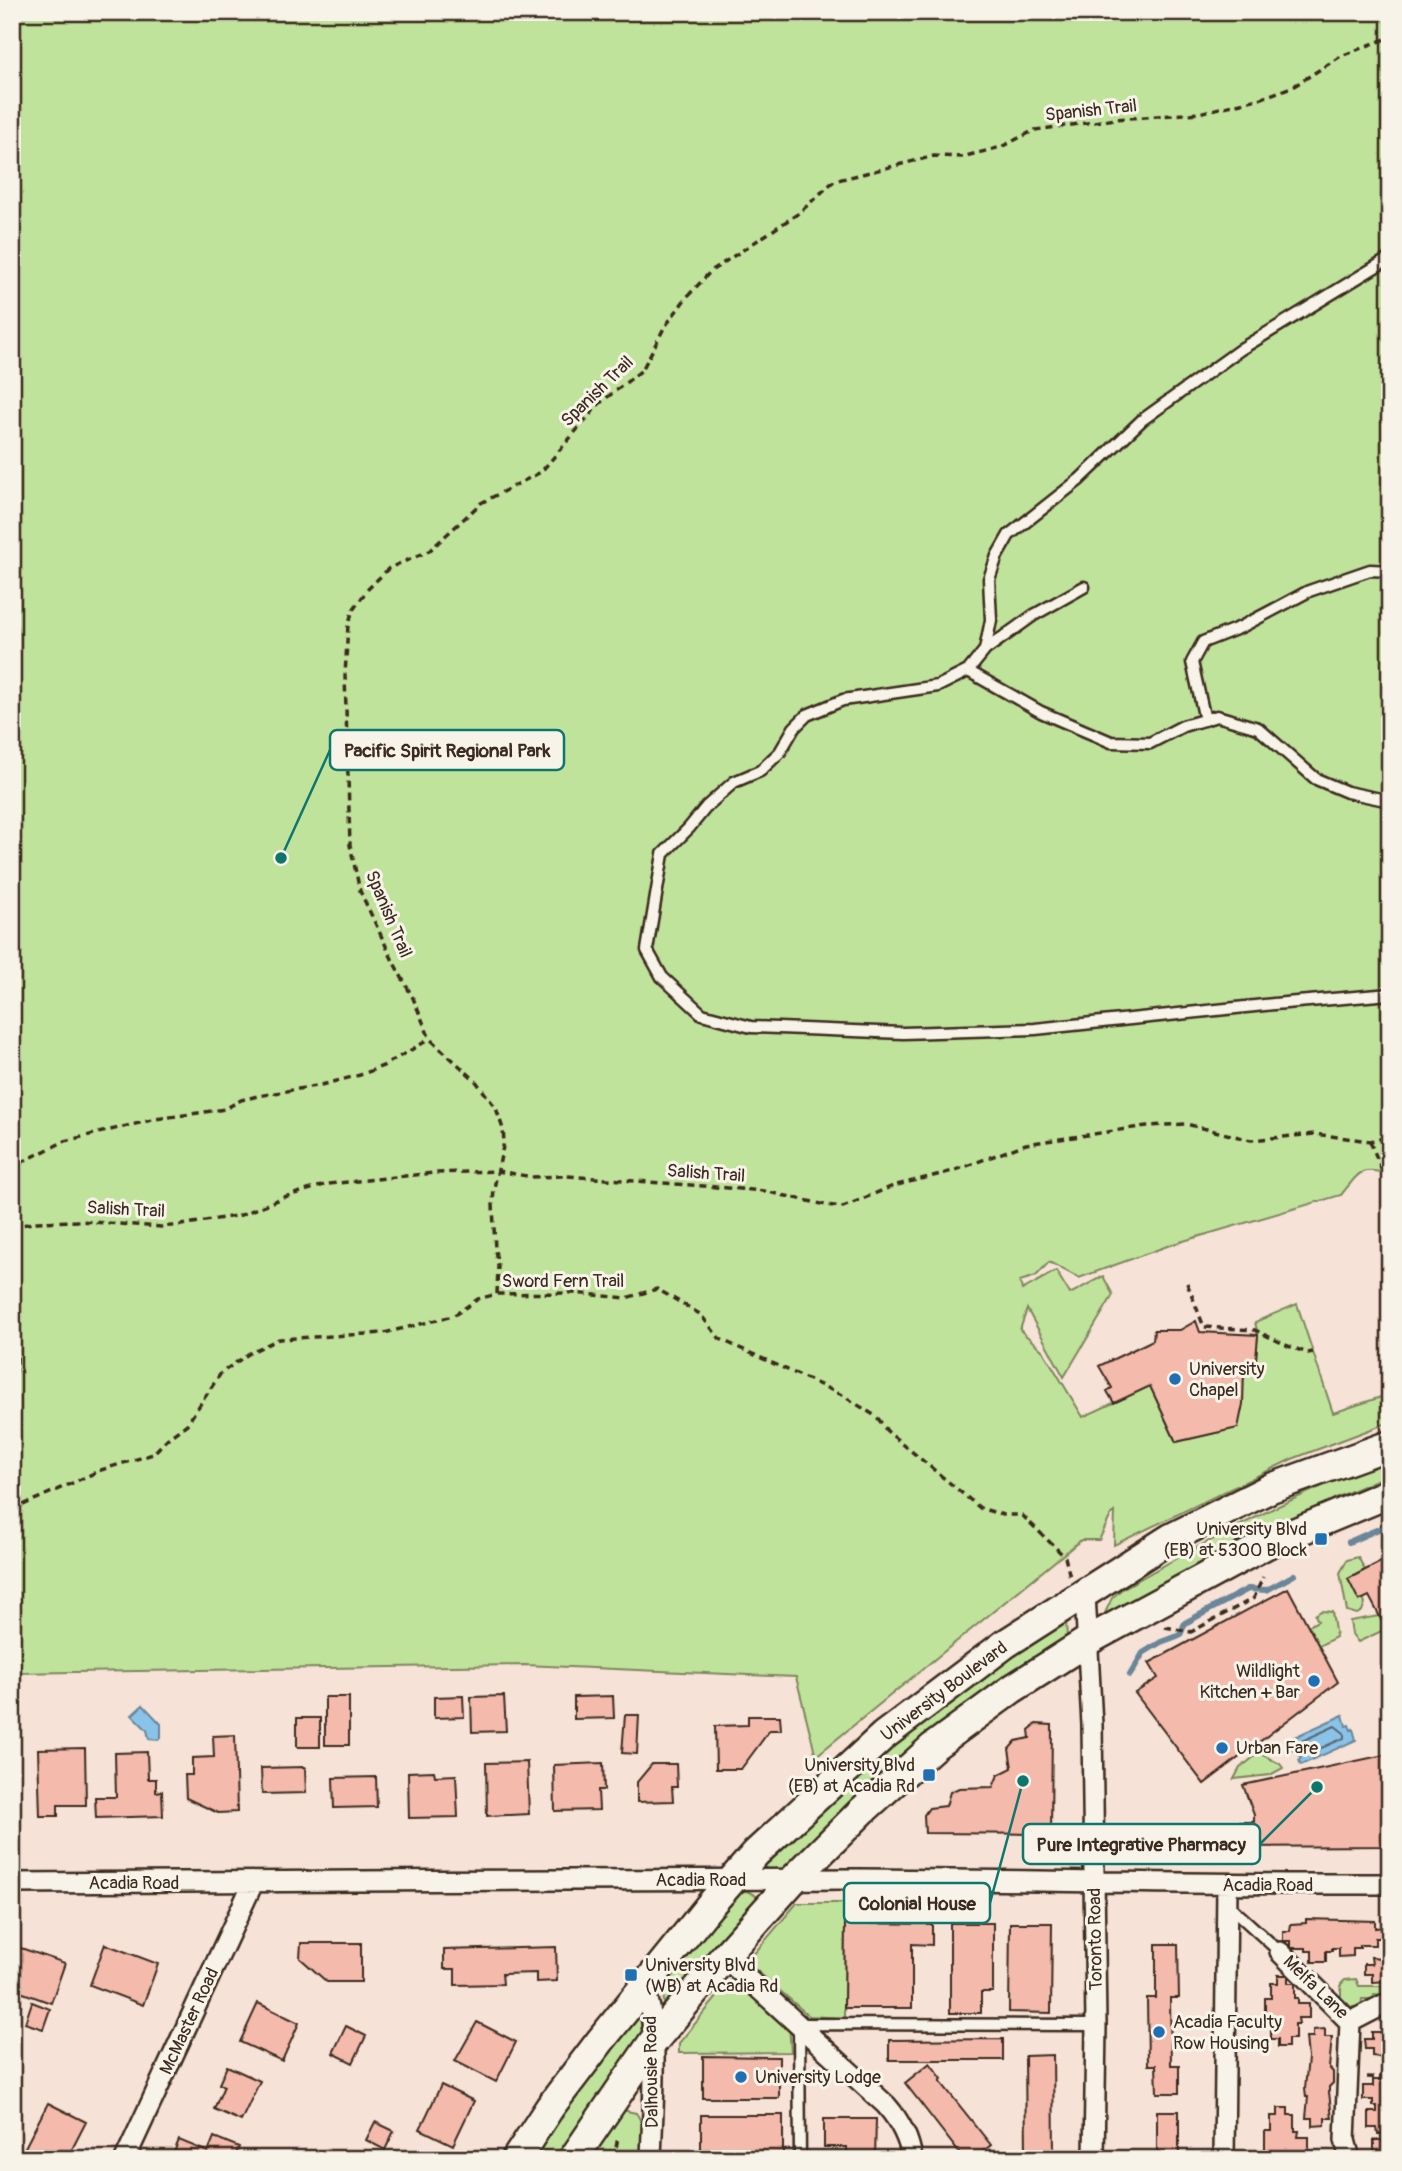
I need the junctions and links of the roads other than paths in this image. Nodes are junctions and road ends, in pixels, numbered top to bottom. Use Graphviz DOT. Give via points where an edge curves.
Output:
graph roads {
  1 [pos="1390,258"];
  2 [pos="1390,571"];
  3 [pos="1084,587"];
  4 [pos="985,650"];
  5 [pos="968,671"];
  6 [pos="1205,720"];
  7 [pos="1390,801"];
  8 [pos="1390,995"];
  9 [pos="1390,1445"];
  10 [pos="1390,1493"];
  11 [pos="1077,1589"];
  12 [pos="1089,1640"];
  13 [pos="732,1879"];
  14 [pos="793,1880"];
  15 [pos="1094,1882"];
  16 [pos="12,1883"];
  17 [pos="253,1883"];
  18 [pos="1390,1884"];
  19 [pos="1226,1894"];
  20 [pos="1280,1952"];
  21 [pos="724,1957"];
  22 [pos="643,1986"];
  23 [pos="1390,2004"];
  24 [pos="1350,2022"];
  25 [pos="799,2024"];
  26 [pos="1096,2025"];
  27 [pos="653,2042"];
  28 [pos="125,2159"];
  29 [pos="516,2159"];
  30 [pos="573,2159"];
  31 [pos="651,2159"];
  32 [pos="800,2159"];
  33 [pos="912,2159"];
  34 [pos="1094,2159"];
  35 [pos="1224,2159"];
  36 [pos="1350,2159"];
  1 -- 4 [label="lane" via="1241,349 1142,420 1080,480 1009,535 989,579 991,620"];
  2 -- 6 [label="lane" via="1370,570 1309,592 1203,642 1192,662"];
  3 -- 4 [label="lane"];
  4 -- 5 [label="lane"];
  5 -- 6 [label="lane" via="1041,712 1111,742 1150,743"];
  5 -- 8 [label="lane" via="938,686 843,700 807,715 780,752 760,771 734,782 663,854 647,950 662,977 702,1014 751,1027 903,1033 1035,1029"];
  6 -- 7 [label="lane" via="1217,716 1258,728 1316,779 1347,792"];
  9 -- 11 [label="main road, University Boulevard" via="1258,1494"];
  10 -- 12 [label="main road" via="1267,1544"];
  11 -- 12 [label="street, Toronto Road"];
  11 -- 13 [label="main road, University Boulevard" via="1047,1617 883,1736"];
  12 -- 14 [label="main road" via="933,1747"];
  12 -- 15 [label="street, Toronto Road"];
  13 -- 14 [label="street, Acadia Road"];
  13 -- 17 [label="street, Acadia Road"];
  13 -- 22 [label="main road, University Boulevard"];
  14 -- 15 [label="street, Acadia Road"];
  14 -- 21 [label="main road"];
  15 -- 19 [label="street, Acadia Road"];
  15 -- 26 [label="street, Toronto Road"];
  16 -- 17 [label="street, Acadia Road"];
  17 -- 28 [label="street, McMaster Road"];
  18 -- 19 [label="street, Acadia Road"];
  19 -- 20 [label="lane"];
  19 -- 35 [label="street"];
  20 -- 24 [label="street, Melfa Lane"];
  21 -- 25 [label="street"];
  21 -- 27 [label="main road"];
  22 -- 27 [label="street, Dalhousie Road"];
  22 -- 29 [label="main road, University Boulevard"];
  23 -- 24 [label="street, Melfa Lane"];
  24 -- 36 [label="street" via="1345,2140"];
  25 -- 26 [label="lane"];
  25 -- 32 [label="lane"];
  25 -- 33 [label="street" via="899,2120"];
  26 -- 34 [label="street, Toronto Road"];
  27 -- 30 [label="main road"];
  27 -- 31 [label="street, Dalhousie Road"];
}
